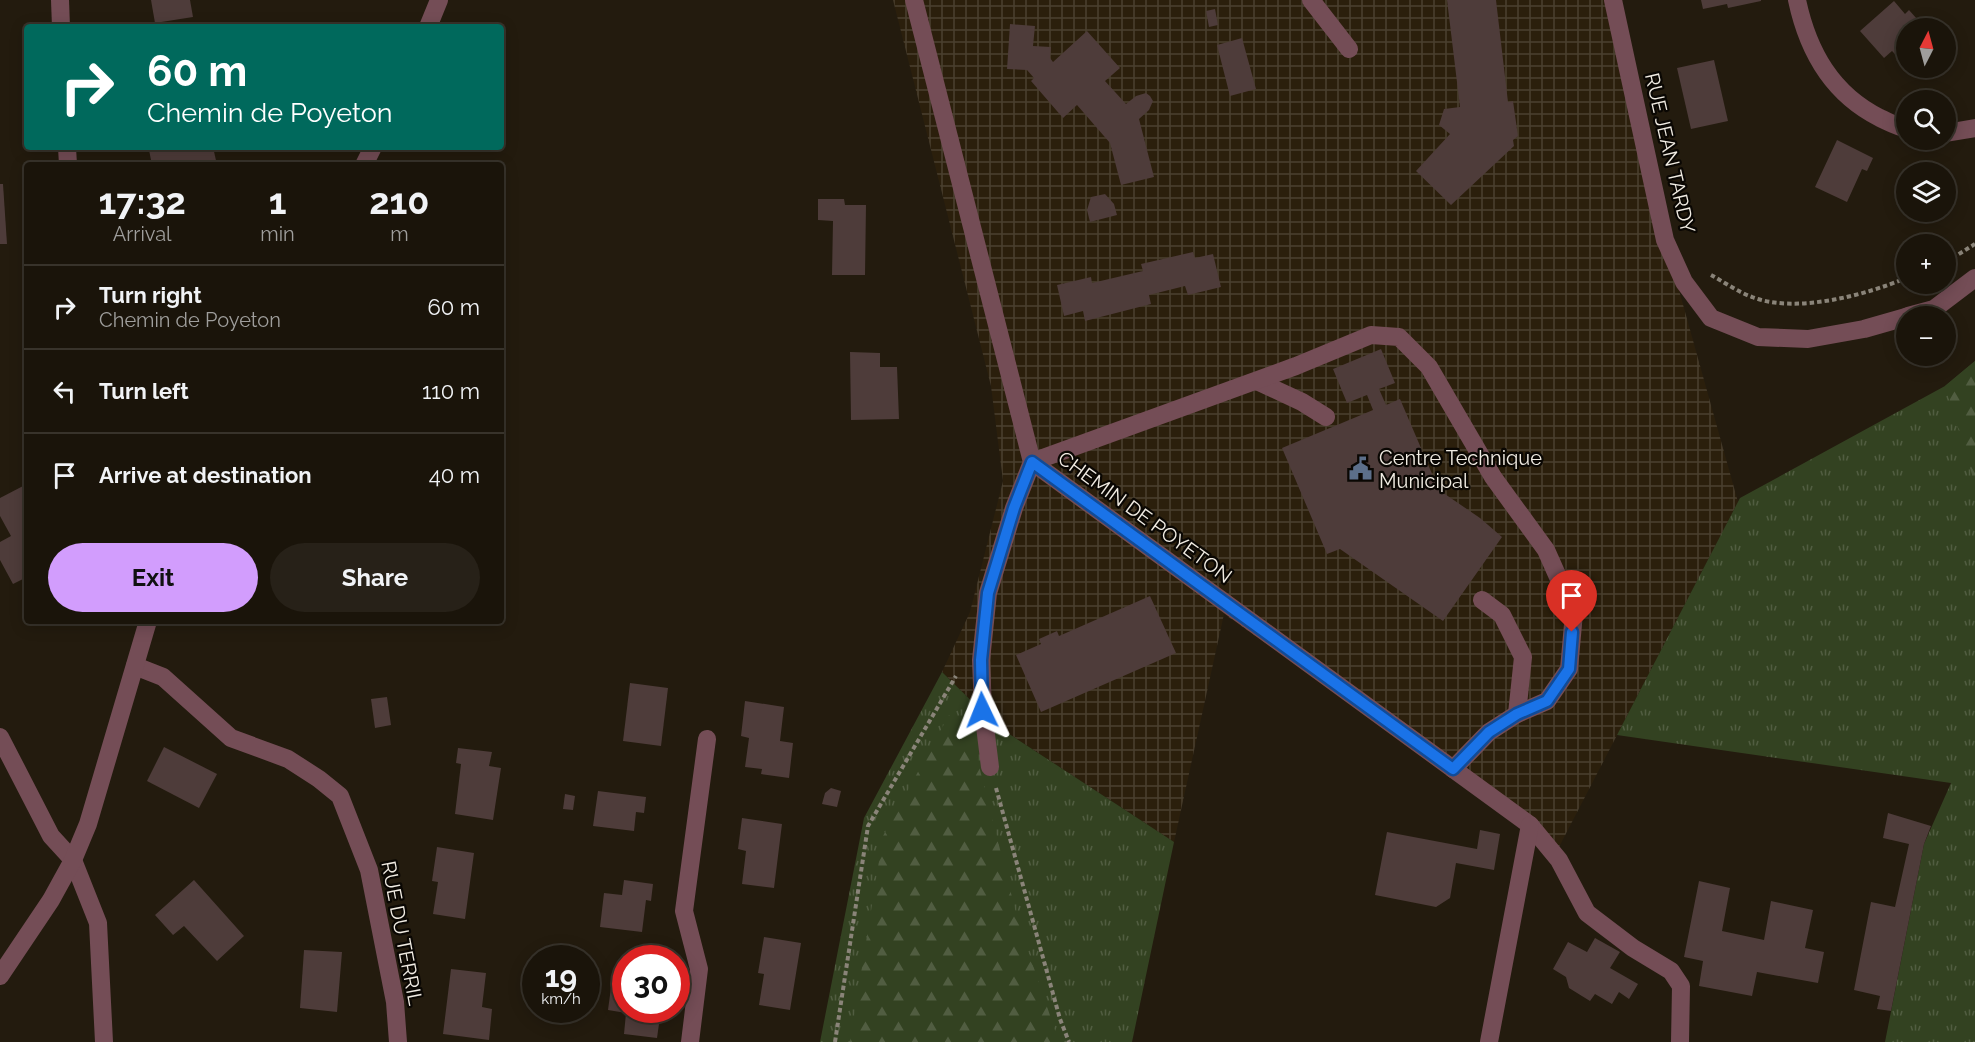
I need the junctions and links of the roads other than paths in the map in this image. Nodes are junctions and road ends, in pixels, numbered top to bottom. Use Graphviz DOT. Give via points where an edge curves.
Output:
graph roads {
  1 [pos="60,0"];
  2 [pos="439,0"];
  3 [pos="914,0"];
  4 [pos="1311,0"];
  5 [pos="1613,0"];
  6 [pos="1797,0"];
  7 [pos="61,24"];
  8 [pos="429,24"];
  9 [pos="1349,49"];
  10 [pos="1896,126"];
  11 [pos="1975,128"];
  12 [pos="1956,131"];
  13 [pos="1975,278"];
  14 [pos="1938,306"];
  15 [pos="1896,320"];
  16 [pos="1257,381"];
  17 [pos="1326,417"];
  18 [pos="1032,462"];
  19 [pos="1482,600"];
  20 [pos="147,624"];
  21 [pos="135,666"];
  22 [pos="1517,714"];
  23 [pos="0,737"];
  24 [pos="707,739"];
  25 [pos="990,767"];
  26 [pos="1453,769"];
  27 [pos="1530,825"];
  28 [pos="73,860"];
  29 [pos="0,976"];
  30 [pos="104,1042"];
  31 [pos="398,1042"];
  32 [pos="690,1042"];
  33 [pos="1489,1042"];
  34 [pos="1680,1042"];
  1 -- 7 [label="street"];
  2 -- 8 [label="street"];
  3 -- 18 [label="street, CHEMIN DE POYETON"];
  4 -- 9 [label="street"];
  5 -- 15 [label="street, RUE JEAN TARDY" via="1665,240 1683,282 1711,318 1758,338 1808,339"];
  6 -- 10 [label="street" via="1812,49 1833,84 1862,109"];
  11 -- 12 [label="street"];
  13 -- 14 [label="street, RUE JEAN TARDY"];
  16 -- 17 [label="street"];
  16 -- 18 [label="street"];
  16 -- 22 [label="street" via="1371,336 1399,337 1429,367 1493,477 1546,550 1574,614 1569,669 1547,701"];
  18 -- 25 [label="street" via="988,593 981,660 982,710"];
  18 -- 26 [label="street, CHEMIN DE POYETON"];
  19 -- 22 [label="street" via="1502,615 1523,657"];
  20 -- 21 [label="street"];
  21 -- 28 [label="street" via="88,824"];
  21 -- 31 [label="street, RUE DU TERRIL" via="163,676 231,738 288,759 340,796 369,870 395,1002"];
  22 -- 26 [label="street" via="1489,732"];
  23 -- 28 [label="street" via="51,836"];
  24 -- 32 [label="street" via="684,911 699,969"];
  26 -- 27 [label="street, CHEMIN DE POYETON"];
  27 -- 33 [label="street"];
  27 -- 34 [label="street, CHEMIN DE POYETON" via="1559,860 1587,913 1671,971 1681,986"];
  28 -- 29 [label="street"];
  28 -- 30 [label="street" via="98,923"];
}
